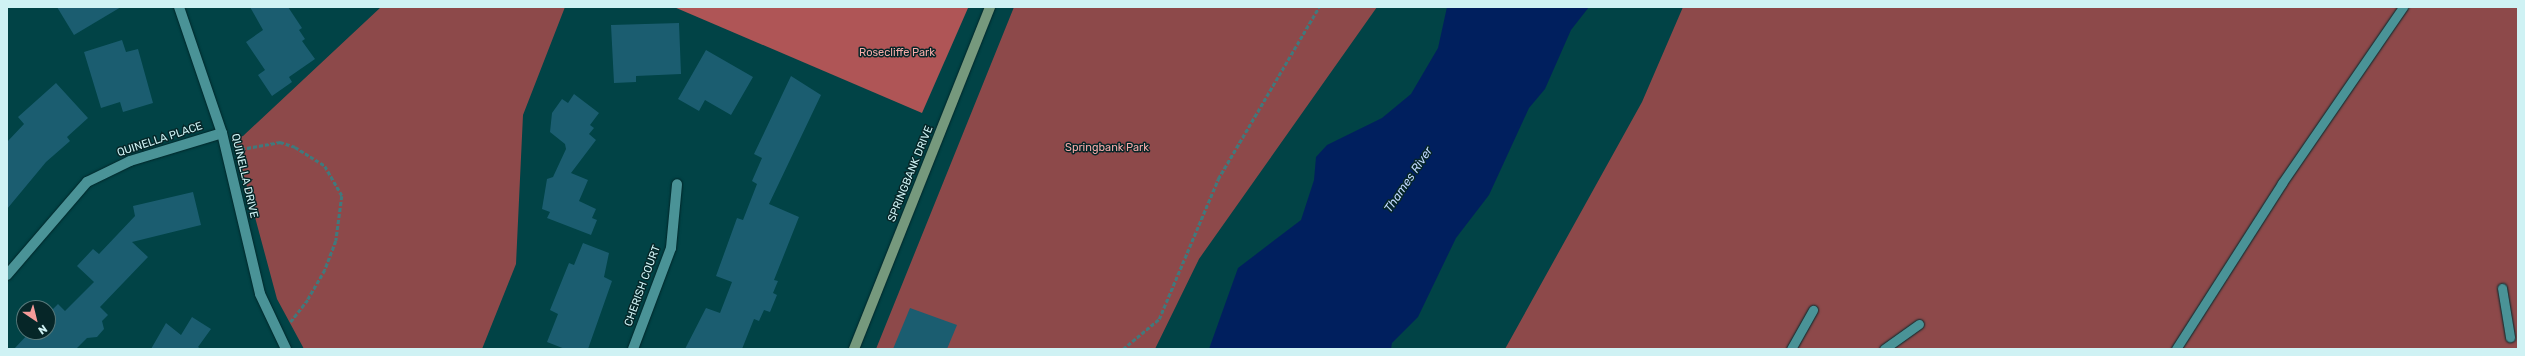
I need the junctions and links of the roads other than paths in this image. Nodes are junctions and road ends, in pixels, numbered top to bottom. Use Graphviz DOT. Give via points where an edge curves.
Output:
graph roads {
  1 [pos="179,7"];
  2 [pos="990,7"];
  3 [pos="2403,7"];
  4 [pos="222,133"];
  5 [pos="678,184"];
  6 [pos="7,275"];
  7 [pos="2502,288"];
  8 [pos="1813,310"];
  9 [pos="1919,324"];
  10 [pos="2510,337"];
  11 [pos="286,349"];
  12 [pos="633,349"];
  13 [pos="854,349"];
  14 [pos="1791,349"];
  15 [pos="1884,349"];
  16 [pos="2176,349"];
  1 -- 4 [label="street, QUINELLA DRIVE"];
  2 -- 13 [label="main road, SPRINGBANK DRIVE"];
  3 -- 16 [label="lane" via="2282,183"];
  4 -- 6 [label="street, QUINELLA PLACE" via="130,161 87,182"];
  4 -- 11 [label="street, QUINELLA DRIVE" via="260,294"];
  5 -- 12 [label="street, CHERISH COURT" via="671,248"];
  7 -- 10 [label="lane"];
  8 -- 14 [label="lane"];
  9 -- 15 [label="lane"];
}
